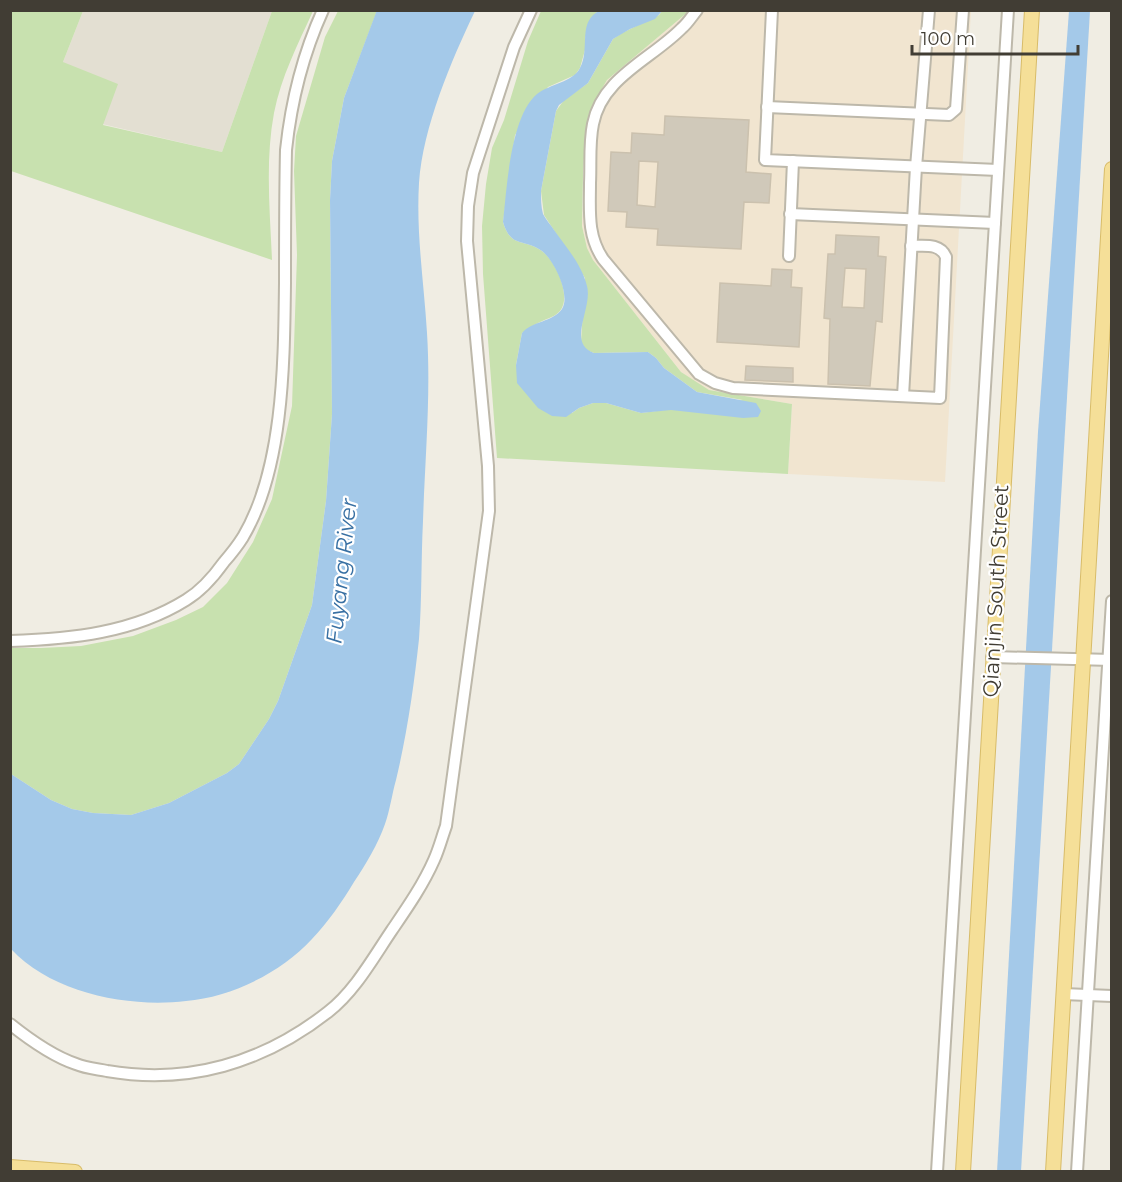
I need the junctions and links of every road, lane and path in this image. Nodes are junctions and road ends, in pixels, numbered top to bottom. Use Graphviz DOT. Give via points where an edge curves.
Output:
graph roads {
  1 [pos="323,10"];
  2 [pos="531,10"];
  3 [pos="697,10"];
  4 [pos="772,10"];
  5 [pos="928,10"];
  6 [pos="963,10"];
  7 [pos="1008,10"];
  8 [pos="1032,10"];
  9 [pos="767,107"];
  10 [pos="920,114"];
  11 [pos="793,161"];
  12 [pos="916,167"];
  13 [pos="1112,169"];
  14 [pos="998,170"];
  15 [pos="790,214"];
  16 [pos="913,220"];
  17 [pos="995,224"];
  18 [pos="911,246"];
  19 [pos="789,256"];
  20 [pos="903,396"];
  21 [pos="1112,601"];
  22 [pos="10,641"];
  23 [pos="992,657"];
  24 [pos="1083,660"];
  25 [pos="1110,660"];
  26 [pos="1063,994"];
  27 [pos="1088,995"];
  28 [pos="1112,996"];
  29 [pos="10,1024"];
  30 [pos="10,1167"];
  31 [pos="75,1172"];
  32 [pos="937,1172"];
  33 [pos="963,1172"];
  34 [pos="1053,1172"];
  35 [pos="1077,1172"];
  1 -- 22 [label="street" via="295,93 288,127 280,405 271,463 244,536 213,577 188,600 155,617 76,637"];
  2 -- 29 [label="street" via="481,144 468,206 467,241 489,510 446,826 434,861 358,980 329,1011 290,1038 241,1062 157,1076 128,1074 76,1065 28,1039"];
  3 -- 20 [label="street" via="682,28 616,82 597,111 591,139 590,224 596,248 704,378 733,388"];
  4 -- 9 [label="street"];
  5 -- 10 [label="street"];
  6 -- 10 [label="street" via="956,109 949,115"];
  7 -- 14 [label="street"];
  8 -- 23 [label="main road, Qianjin South Street"];
  9 -- 10 [label="street"];
  9 -- 11 [label="street" via="765,160"];
  10 -- 12 [label="street"];
  11 -- 12 [label="street"];
  11 -- 15 [label="street"];
  12 -- 14 [label="street"];
  12 -- 16 [label="street"];
  13 -- 24 [label="main road"];
  14 -- 17 [label="street"];
  15 -- 16 [label="street"];
  15 -- 19 [label="street"];
  16 -- 17 [label="street"];
  16 -- 18 [label="street"];
  17 -- 32 [label="street"];
  18 -- 20 [label="street"];
  18 -- 20 [label="street" via="938,247 946,257 939,398"];
  21 -- 25 [label="street"];
  23 -- 24 [label="street"];
  23 -- 33 [label="main road, Qianjin South Street"];
  24 -- 25 [label="street"];
  24 -- 26 [label="main road"];
  25 -- 27 [label="street"];
  26 -- 27 [label="street"];
  26 -- 34 [label="main road"];
  27 -- 28 [label="street"];
  27 -- 35 [label="street"];
  30 -- 31 [label="main road"];
}
